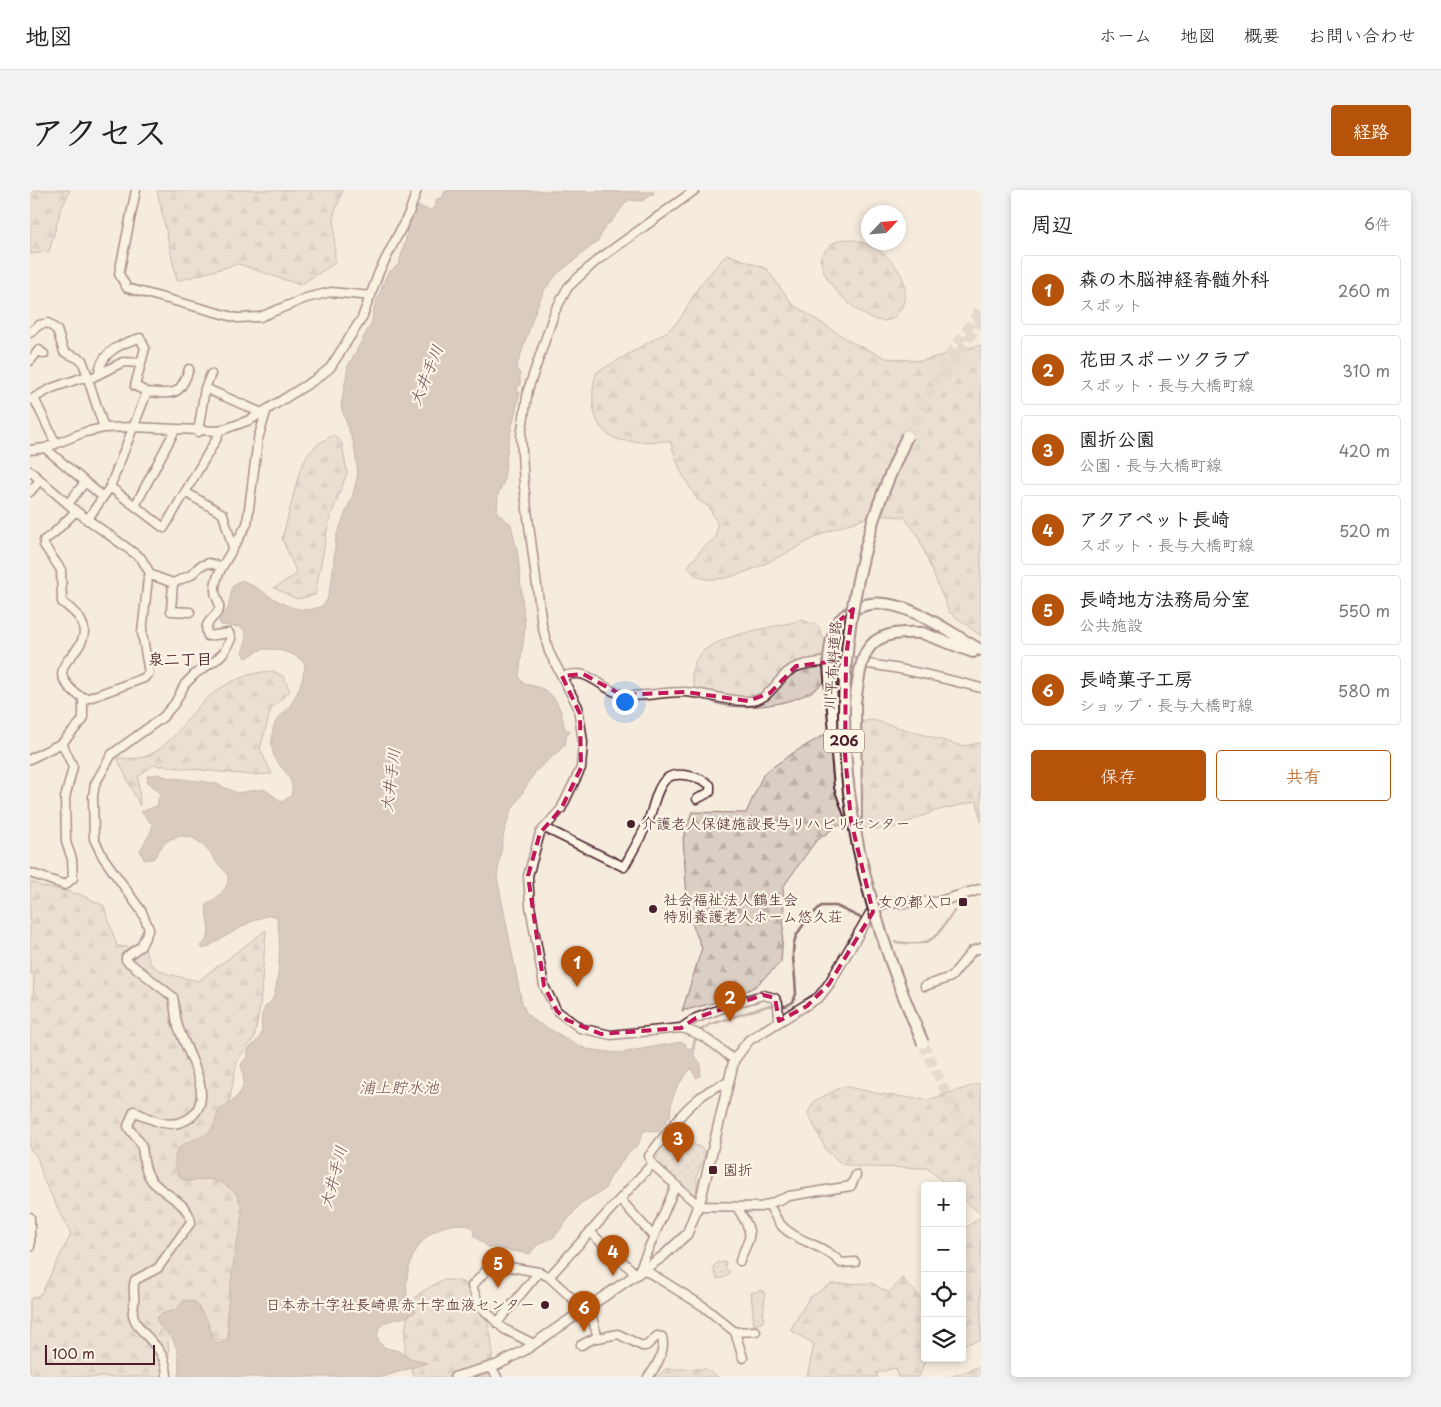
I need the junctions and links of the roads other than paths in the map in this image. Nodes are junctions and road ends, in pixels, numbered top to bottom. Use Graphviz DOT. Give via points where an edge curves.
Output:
graph roads {
  1 [pos="136,190"];
  2 [pos="417,190"];
  3 [pos="695,190"];
  4 [pos="371,296"];
  5 [pos="30,333"];
  6 [pos="44,354"];
  7 [pos="30,361"];
  8 [pos="141,362"];
  9 [pos="189,369"];
  10 [pos="99,374"];
  11 [pos="211,374"];
  12 [pos="87,376"];
  13 [pos="205,388"];
  14 [pos="147,392"];
  15 [pos="32,399"];
  16 [pos="265,412"];
  17 [pos="134,427"];
  18 [pos="104,428"];
  19 [pos="175,430"];
  20 [pos="218,431"];
  21 [pos="198,432"];
  22 [pos="909,437"];
  23 [pos="56,444"];
  24 [pos="45,448"];
  25 [pos="30,450"];
  26 [pos="30,471"];
  27 [pos="40,480"];
  28 [pos="85,482"];
  29 [pos="110,487"];
  30 [pos="30,492"];
  31 [pos="185,492"];
  32 [pos="103,497"];
  33 [pos="68,504"];
  34 [pos="136,506"];
  35 [pos="76,511"];
  36 [pos="87,520"];
  37 [pos="233,548"];
  38 [pos="222,567"];
  39 [pos="151,575"];
  40 [pos="172,582"];
  41 [pos="190,612"];
  42 [pos="981,650"];
  43 [pos="981,655"];
  44 [pos="562,676"];
  45 [pos="981,688"];
  46 [pos="83,698"];
  47 [pos="62,743"];
  48 [pos="30,759"];
  49 [pos="697,799"];
  50 [pos="854,822"];
  51 [pos="545,828"];
  52 [pos="30,873"];
  53 [pos="981,889"];
  54 [pos="981,948"];
  55 [pos="925,986"];
  56 [pos="779,1021"];
  57 [pos="681,1028"];
  58 [pos="925,1043"];
  59 [pos="734,1060"];
  60 [pos="729,1082"];
  61 [pos="652,1164"];
  62 [pos="856,1175"];
  63 [pos="676,1185"];
  64 [pos="620,1199"];
  65 [pos="769,1204"];
  66 [pos="699,1206"];
  67 [pos="737,1207"];
  68 [pos="30,1217"];
  69 [pos="590,1232"];
  70 [pos="654,1237"];
  71 [pos="30,1246"];
  72 [pos="740,1262"];
  73 [pos="855,1262"];
  74 [pos="539,1272"];
  75 [pos="641,1273"];
  76 [pos="549,1277"];
  77 [pos="587,1309"];
  78 [pos="498,1322"];
  79 [pos="756,1331"];
  80 [pos="735,1332"];
  81 [pos="597,1337"];
  82 [pos="534,1344"];
  83 [pos="581,1345"];
  84 [pos="743,1358"];
  85 [pos="491,1367"];
  86 [pos="167,1377"];
  87 [pos="455,1377"];
  88 [pos="497,1377"];
  89 [pos="648,1377"];
  1 -- 4 [label="street" via="119,274 127,288 237,318 260,317 306,298 331,292"];
  2 -- 4 [label="street"];
  3 -- 44 [label="street" via="595,262 568,287 555,311 528,390 521,436 524,486 542,625 549,652"];
  4 -- 16 [label="street" via="362,318 330,368"];
  5 -- 12 [label="street" via="39,325 48,323 57,330 64,352 82,360"];
  6 -- 7 [label="street" via="38,350"];
  8 -- 10 [label="street" via="122,362"];
  8 -- 10 [label="street" via="145,348 140,338 120,344 101,362"];
  8 -- 14 [label="street" via="136,386"];
  9 -- 14 [label="street" via="185,382 176,392"];
  10 -- 12 [label="street" via="89,379"];
  11 -- 13 [label="street"];
  12 -- 15 [label="street"];
  12 -- 18 [label="street"];
  13 -- 16 [label="street"];
  13 -- 21 [label="street"];
  14 -- 17 [label="street"];
  15 -- 23 [label="street"];
  16 -- 20 [label="street"];
  16 -- 37 [label="street" via="258,439 247,524"];
  17 -- 18 [label="street"];
  17 -- 19 [label="street"];
  17 -- 29 [label="street"];
  18 -- 23 [label="street"];
  19 -- 21 [label="street"];
  19 -- 34 [label="street"];
  20 -- 21 [label="street"];
  20 -- 31 [label="street"];
  22 -- 50 [label="highway, 川平有料道路 / 206, bridge" via="874,535 854,628 848,715"];
  23 -- 24 [label="street"];
  24 -- 25 [label="street"];
  24 -- 28 [label="street"];
  26 -- 27 [label="street"];
  27 -- 30 [label="street"];
  27 -- 33 [label="street"];
  28 -- 32 [label="street"];
  28 -- 33 [label="street"];
  29 -- 32 [label="street"];
  29 -- 34 [label="street"];
  31 -- 34 [label="street" via="164,528"];
  31 -- 37 [label="street" via="223,514"];
  32 -- 36 [label="street"];
  33 -- 35 [label="street"];
  35 -- 36 [label="street"];
  35 -- 46 [label="street" via="44,540 44,545 61,570 62,602 76,612 83,623 79,647 65,661 62,675 65,682"];
  36 -- 39 [label="street" via="141,558"];
  37 -- 38 [label="street"];
  38 -- 40 [label="street" via="209,563"];
  38 -- 86 [label="street" via="214,591 219,610 208,622 206,631 208,636 229,633 231,639 224,652 185,684 163,717 112,754 95,784 93,796 94,839 142,912 149,929 141,946 126,960 173,997 177,1022 198,1071 201,1093 199,1108 179,1124 166,1124 134,1111 128,1126 142,1147 150,1180 182,1204 190,1216 189,1228 158,1268 135,1280 132,1288 133,1314 163,1356"];
  39 -- 40 [label="street"];
  39 -- 46 [label="street" via="148,578 142,633 149,673 144,678"];
  40 -- 41 [label="street" via="171,611"];
  42 -- 50 [label="highway, bridge" via="933,622 885,603 859,605 839,621 830,639 828,661 840,787"];
  43 -- 50 [label="highway, bridge" via="922,633 898,632 882,637 870,647 861,661 855,703"];
  44 -- 45 [label="street" via="583,674 622,695 686,692 748,702 762,699 770,693 796,666 811,662 856,663 894,668"];
  44 -- 51 [label="street" via="580,714 583,755 573,788"];
  46 -- 47 [label="street" via="83,720"];
  47 -- 48 [label="street"];
  47 -- 52 [label="street" via="73,767 65,798 66,842 74,878 65,885"];
  49 -- 51 [label="street" via="710,792 710,785 704,780 676,774 668,777 624,867"];
  50 -- 58 [label="highway, 川平有料道路 / 206, bridge" via="885,936"];
  51 -- 57 [label="street" via="536,843 528,876 544,986 557,1011 580,1028 601,1034"];
  53 -- 56 [label="main road" via="938,902 884,903 860,928 829,984 818,997"];
  54 -- 55 [label="street" via="972,951 951,977"];
  56 -- 57 [label="street" via="775,998 763,995 696,1018"];
  56 -- 59 [label="main road" via="748,1040"];
  57 -- 59 [label="street" via="702,1036"];
  59 -- 60 [label="main road"];
  60 -- 61 [label="street" via="691,1105 649,1156"];
  60 -- 66 [label="main road"];
  61 -- 63 [label="street"];
  61 -- 64 [label="street"];
  62 -- 65 [label="street" via="850,1186 789,1196"];
  63 -- 66 [label="street"];
  63 -- 70 [label="street"];
  64 -- 69 [label="street"];
  64 -- 70 [label="street"];
  65 -- 67 [label="street"];
  65 -- 73 [label="street" via="780,1225 788,1231 833,1254 841,1263"];
  66 -- 67 [label="street"];
  66 -- 75 [label="main road" via="687,1234"];
  67 -- 72 [label="street" via="750,1231"];
  68 -- 71 [label="street"];
  69 -- 75 [label="street"];
  69 -- 76 [label="street"];
  70 -- 75 [label="street"];
  74 -- 76 [label="street"];
  74 -- 78 [label="street"];
  74 -- 78 [label="street" via="492,1264 472,1286 479,1305"];
  75 -- 77 [label="main road"];
  75 -- 80 [label="street" via="703,1306"];
  76 -- 77 [label="street"];
  77 -- 81 [label="street"];
  77 -- 82 [label="main road"];
  78 -- 82 [label="street" via="510,1333"];
  79 -- 80 [label="street"];
  80 -- 84 [label="street"];
  81 -- 83 [label="street"];
  81 -- 89 [label="street" via="618,1334 646,1346 660,1336 663,1340 660,1357"];
  82 -- 85 [label="main road"];
  85 -- 87 [label="main road"];
  85 -- 88 [label="street"];
}
